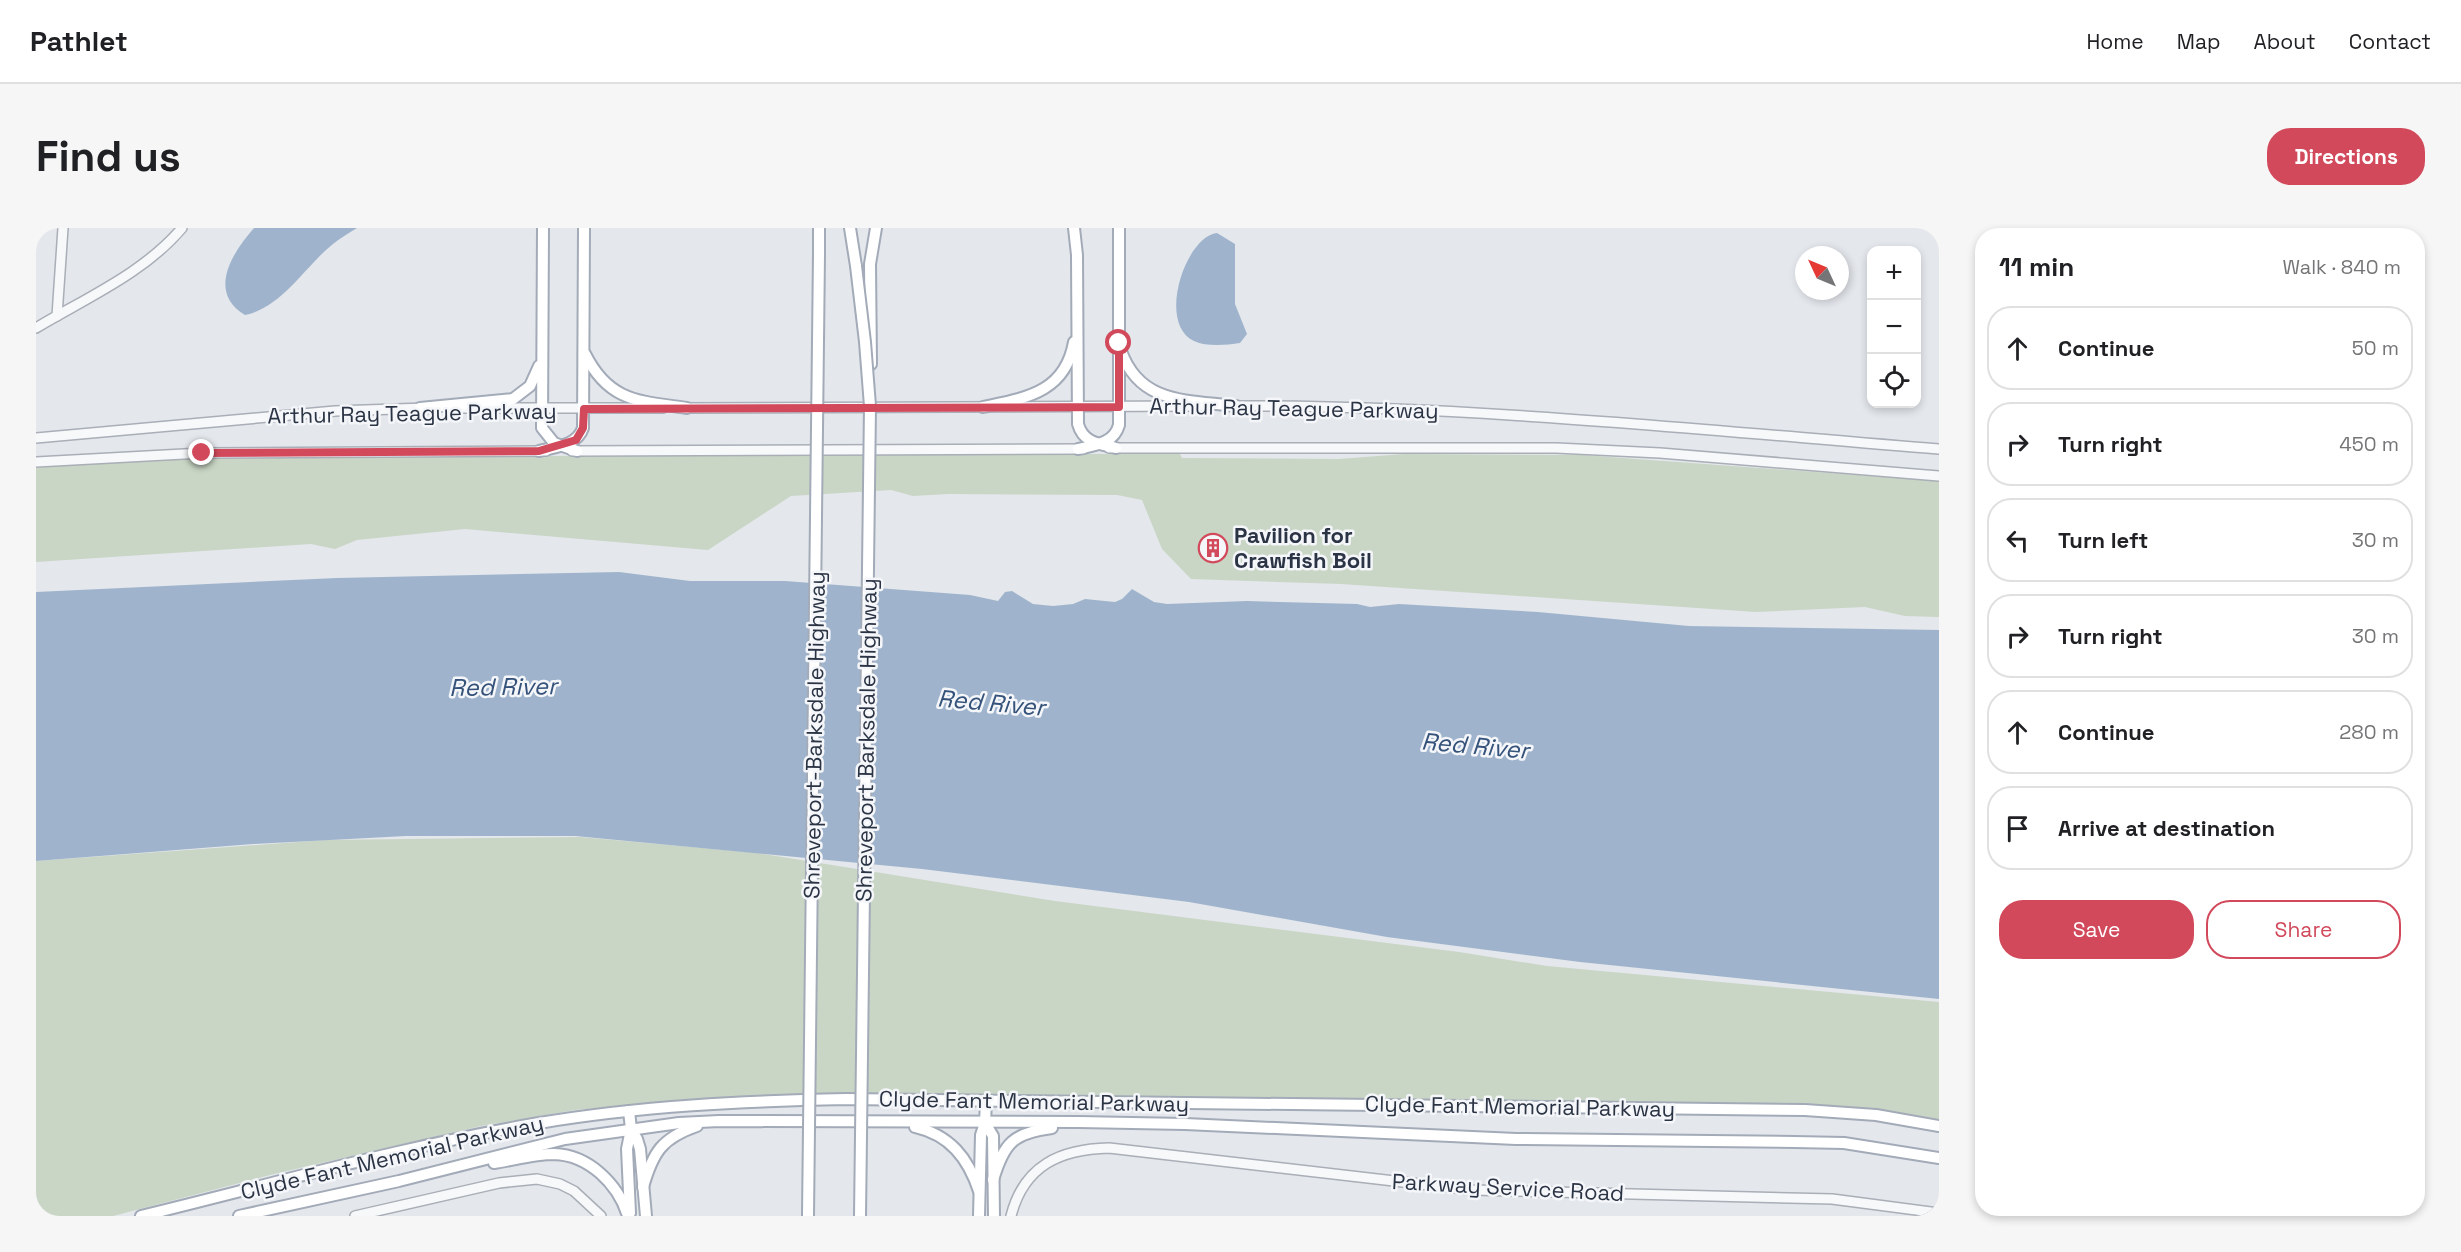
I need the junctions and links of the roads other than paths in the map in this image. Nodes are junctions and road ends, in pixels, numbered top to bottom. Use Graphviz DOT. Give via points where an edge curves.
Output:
graph roads {
  1 [pos="63,228"];
  2 [pos="182,228"];
  3 [pos="543,228"];
  4 [pos="584,228"];
  5 [pos="818,228"];
  6 [pos="850,228"];
  7 [pos="876,228"];
  8 [pos="1074,228"];
  9 [pos="1119,228"];
  10 [pos="57,316"];
  11 [pos="1076,318"];
  12 [pos="36,328"];
  13 [pos="1119,343"];
  14 [pos="584,351"];
  15 [pos="542,354"];
  16 [pos="870,406"];
  17 [pos="1078,406"];
  18 [pos="1236,406"];
  19 [pos="983,407"];
  20 [pos="1119,407"];
  21 [pos="420,408"];
  22 [pos="687,408"];
  23 [pos="542,409"];
  24 [pos="584,409"];
  25 [pos="36,438"];
  26 [pos="1098,444"];
  27 [pos="559,446"];
  28 [pos="1116,448"];
  29 [pos="1078,449"];
  30 [pos="1939,449"];
  31 [pos="539,451"];
  32 [pos="577,451"];
  33 [pos="36,462"];
  34 [pos="1939,476"];
  35 [pos="986,1101"];
  36 [pos="629,1111"];
  37 [pos="718,1121"];
  38 [pos="1079,1122"];
  39 [pos="879,1123"];
  40 [pos="985,1123"];
  41 [pos="1939,1126"];
  42 [pos="631,1129"];
  43 [pos="1939,1158"];
  44 [pos="408,1179"];
  45 [pos="993,1180"];
  46 [pos="643,1187"];
  47 [pos="979,1191"];
  48 [pos="1939,1214"];
  49 [pos="141,1216"];
  50 [pos="239,1216"];
  51 [pos="355,1216"];
  52 [pos="601,1216"];
  53 [pos="629,1216"];
  54 [pos="646,1216"];
  55 [pos="808,1216"];
  56 [pos="860,1216"];
  57 [pos="979,1216"];
  58 [pos="994,1216"];
  59 [pos="1011,1216"];
  1 -- 10 [label="street"];
  2 -- 10 [label="street" via="158,253"];
  3 -- 15 [label="main road"];
  4 -- 14 [label="main road"];
  5 -- 55 [label="main road, Shreveport-Barksdale Highway, bridge"];
  6 -- 16 [label="main road, Shreveport Barksdale Highway, bridge"];
  7 -- 16 [label="main road, bridge" via="870,264"];
  8 -- 11 [label="main road"];
  9 -- 13 [label="main road"];
  10 -- 12 [label="street"];
  11 -- 17 [label="main road"];
  11 -- 19 [label="main road" via="1070,357 1053,383 1031,396"];
  13 -- 18 [label="main road" via="1132,372 1151,391 1174,399"];
  13 -- 20 [label="main road"];
  14 -- 22 [label="main road" via="599,378 619,394"];
  14 -- 24 [label="main road"];
  15 -- 21 [label="main road" via="532,382 513,399"];
  15 -- 23 [label="main road"];
  16 -- 56 [label="main road, Shreveport Barksdale Highway, bridge"];
  17 -- 19 [label="street, Arthur Ray Teague Parkway"];
  17 -- 20 [label="street, Arthur Ray Teague Parkway"];
  17 -- 26 [label="main road" via="1080,432"];
  18 -- 20 [label="street, Arthur Ray Teague Parkway"];
  18 -- 30 [label="street, Arthur Ray Teague Parkway" via="1479,412"];
  19 -- 22 [label="street, Arthur Ray Teague Parkway"];
  20 -- 26 [label="main road" via="1116,432"];
  21 -- 23 [label="street, Arthur Ray Teague Parkway"];
  21 -- 25 [label="street, Arthur Ray Teague Parkway" via="274,415"];
  22 -- 24 [label="street, Arthur Ray Teague Parkway"];
  23 -- 24 [label="street, Arthur Ray Teague Parkway"];
  23 -- 27 [label="main road" via="543,431"];
  24 -- 27 [label="main road" via="581,435"];
  26 -- 28 [label="main road"];
  26 -- 29 [label="main road"];
  27 -- 31 [label="main road"];
  27 -- 32 [label="main road"];
  28 -- 29 [label="street, Arthur Ray Teague Parkway"];
  28 -- 34 [label="street, Arthur Ray Teague Parkway" via="1556,448"];
  29 -- 32 [label="street, Arthur Ray Teague Parkway"];
  31 -- 32 [label="street, Arthur Ray Teague Parkway"];
  31 -- 33 [label="street, Arthur Ray Teague Parkway" via="202,453"];
  35 -- 36 [label="main road, Clyde Fant Memorial Parkway" via="769,1100"];
  35 -- 40 [label="main road"];
  35 -- 41 [label="main road, Clyde Fant Memorial Parkway" via="1805,1110 1876,1115"];
  36 -- 42 [label="main road"];
  36 -- 49 [label="main road, Clyde Fant Memorial Parkway" via="474,1134"];
  37 -- 39 [label="main road, Clyde Fant Memorial Parkway"];
  37 -- 42 [label="main road, Clyde Fant Memorial Parkway"];
  37 -- 46 [label="main road" via="680,1132 668,1140 650,1163"];
  38 -- 40 [label="main road, Clyde Fant Memorial Parkway"];
  38 -- 43 [label="main road, Clyde Fant Memorial Parkway" via="1516,1139 1844,1143"];
  38 -- 45 [label="main road" via="1031,1131 1014,1139 999,1159"];
  39 -- 40 [label="main road, Clyde Fant Memorial Parkway"];
  39 -- 47 [label="main road" via="915,1127 939,1136 966,1160"];
  40 -- 45 [label="main road" via="993,1136"];
  40 -- 47 [label="main road"];
  42 -- 44 [label="main road, Clyde Fant Memorial Parkway" via="565,1139"];
  42 -- 46 [label="main road" via="640,1149"];
  42 -- 53 [label="main road" via="627,1149"];
  44 -- 50 [label="main road, Clyde Fant Memorial Parkway"];
  44 -- 53 [label="main road" via="531,1156 569,1156 608,1180"];
  45 -- 58 [label="main road"];
  46 -- 54 [label="main road"];
  47 -- 57 [label="main road"];
  48 -- 59 [label="street, Parkway Service Road" via="1832,1199 1472,1190 1110,1149 1079,1150 1046,1164 1025,1185"];
  51 -- 52 [label="street" via="499,1183 537,1179 574,1191"];
}
